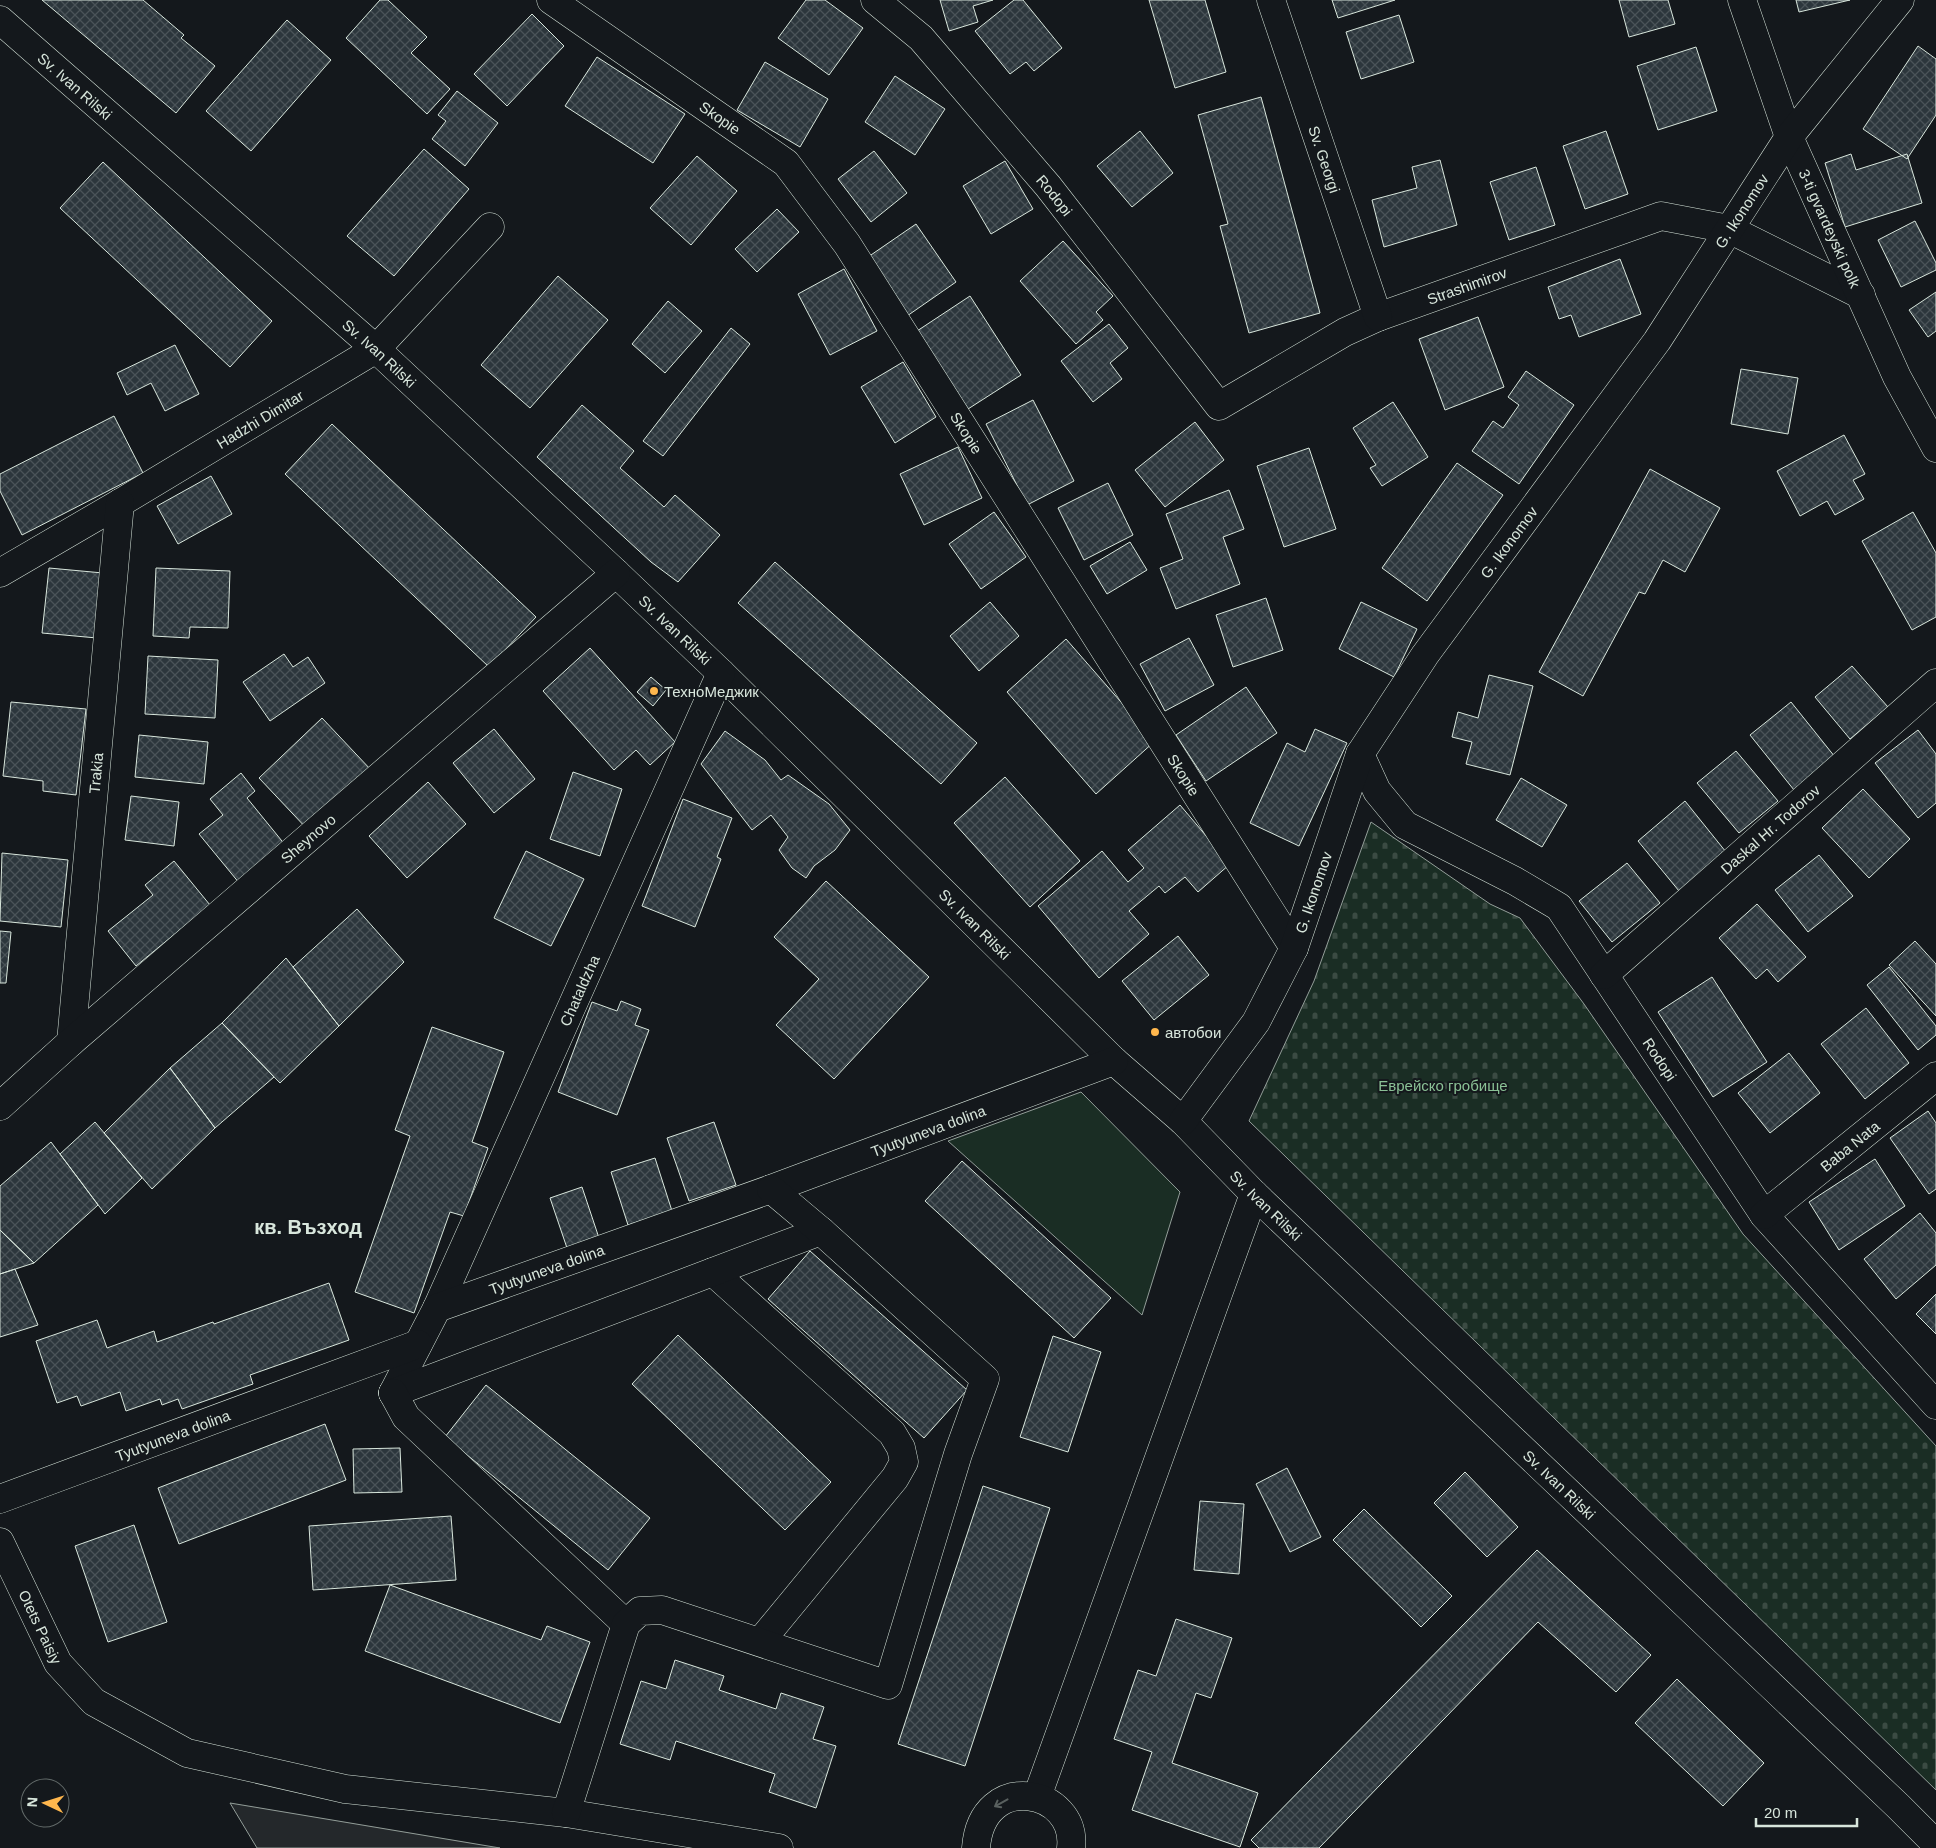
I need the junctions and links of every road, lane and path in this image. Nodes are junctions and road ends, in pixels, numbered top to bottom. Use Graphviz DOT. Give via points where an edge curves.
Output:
graph roads {
  1 [pos="551,0"];
  2 [pos="875,0"];
  3 [pos="902,0"];
  4 [pos="1271,0"];
  5 [pos="1742,0"];
  6 [pos="1900,0"];
  7 [pos="0,20"];
  8 [pos="921,38"];
  9 [pos="1789,137"];
  10 [pos="490,227"];
  11 [pos="1729,230"];
  12 [pos="1861,296"];
  13 [pos="1378,317"];
  14 [pos="376,349"];
  15 [pos="1219,406"];
  16 [pos="1936,448"];
  17 [pos="120,503"];
  18 [pos="0,572"];
  19 [pos="616,573"];
  20 [pos="721,673"];
  21 [pos="1936,683"];
  22 [pos="1360,754"];
  23 [pos="1294,948"];
  24 [pos="1604,975"];
  25 [pos="71,1042"];
  26 [pos="1114,1061"];
  27 [pos="1936,1076"];
  28 [pos="0,1106"];
  29 [pos="1184,1121"];
  30 [pos="770,1189"];
  31 [pos="1254,1194"];
  32 [pos="1764,1215"];
  33 [pos="821,1231"];
  34 [pos="713,1272"];
  35 [pos="437,1308"];
  36 [pos="418,1344"];
  37 [pos="392,1393"];
  38 [pos="1936,1405"];
  39 [pos="0,1499"];
  40 [pos="0,1542"];
  41 [pos="626,1624"];
  42 [pos="760,1642"];
  43 [pos="1037,1797"];
  44 [pos="566,1813"];
  45 [pos="1936,1844"];
  46 [pos="779,1848"];
  47 [pos="976,1848"];
  48 [pos="1071,1848"];
  1 -- 23 [label="street, Skopie" via="786,163 847,244"];
  2 -- 8 [label="street, Rodopi"];
  3 -- 8 [label="street"];
  4 -- 13 [label="street, Sv. Georgi"];
  5 -- 9 [label="street, 3-ti gvardeyski polk"];
  6 -- 9 [label="street, G. Ikonomov"];
  7 -- 14 [label="street, Sv. Ivan Rilski"];
  8 -- 15 [label="street, Rodopi" via="1048,186"];
  9 -- 11 [label="street, G. Ikonomov"];
  9 -- 12 [label="street, 3-ti gvardeyski polk"];
  10 -- 14 [label="street, Hadzhi Dimitar"];
  11 -- 12 [label="street, Strashimirov"];
  11 -- 13 [label="street, Strashimirov" via="1660,216"];
  11 -- 22 [label="street, G. Ikonomov" via="1657,340 1425,656"];
  12 -- 16 [label="street, 3-ti gvardeyski polk" via="1897,377"];
  13 -- 15 [label="street, Strashimirov" via="1345,332"];
  14 -- 17 [label="street, Hadzhi Dimitar"];
  14 -- 19 [label="street, Sv. Ivan Rilski"];
  17 -- 18 [label="street, Hadzhi Dimitar"];
  17 -- 25 [label="street, Trakia"];
  19 -- 20 [label="street, Sv. Ivan Rilski"];
  19 -- 25 [label="street, Sheynovo"];
  20 -- 26 [label="street, Sv. Ivan Rilski"];
  20 -- 35 [label="street, Chataldzha"];
  21 -- 24 [label="street, Daskal Hr. Todorov"];
  22 -- 23 [label="street, G. Ikonomov"];
  22 -- 24 [label="street, Rodopi" via="1377,791 1405,825 1559,907"];
  23 -- 29 [label="street, G. Ikonomov" via="1256,1022"];
  24 -- 32 [label="street, Rodopi"];
  25 -- 28 [label="street, Sheynovo"];
  26 -- 29 [label="street, Sv. Ivan Rilski"];
  26 -- 30 [label="street, Tyutyuneva dolina"];
  27 -- 32 [label="street, Baba Nata"];
  29 -- 31 [label="street, Sv. Ivan Rilski"];
  30 -- 33 [label="street"];
  30 -- 35 [label="street, Tyutyuneva dolina"];
  31 -- 43 [label="street"];
  31 -- 45 [label="street, Sv. Ivan Rilski"];
  32 -- 38 [label="street, Rodopi"];
  33 -- 34 [label="street"];
  33 -- 42 [label="street" via="985,1379 958,1454 888,1685"];
  34 -- 37 [label="street"];
  34 -- 42 [label="street" via="892,1434 901,1448 904,1462 895,1478"];
  35 -- 36 [label="street"];
  36 -- 37 [label="street"];
  36 -- 39 [label="street, Tyutyuneva dolina"];
  37 -- 41 [label="street" via="406,1418"];
  40 -- 44 [label="street, Otets Paisiy" via="58,1663 94,1702 187,1753 344,1789"];
  41 -- 42 [label="street" via="640,1611 662,1610"];
  41 -- 44 [label="street"];
  43 -- 47 [label="street, one-way" via="1006,1799 993,1807 983,1819"];
  43 -- 48 [label="street" via="1062,1815 1070,1830"];
  44 -- 46 [label="street, Otets Paisiy"];
}
